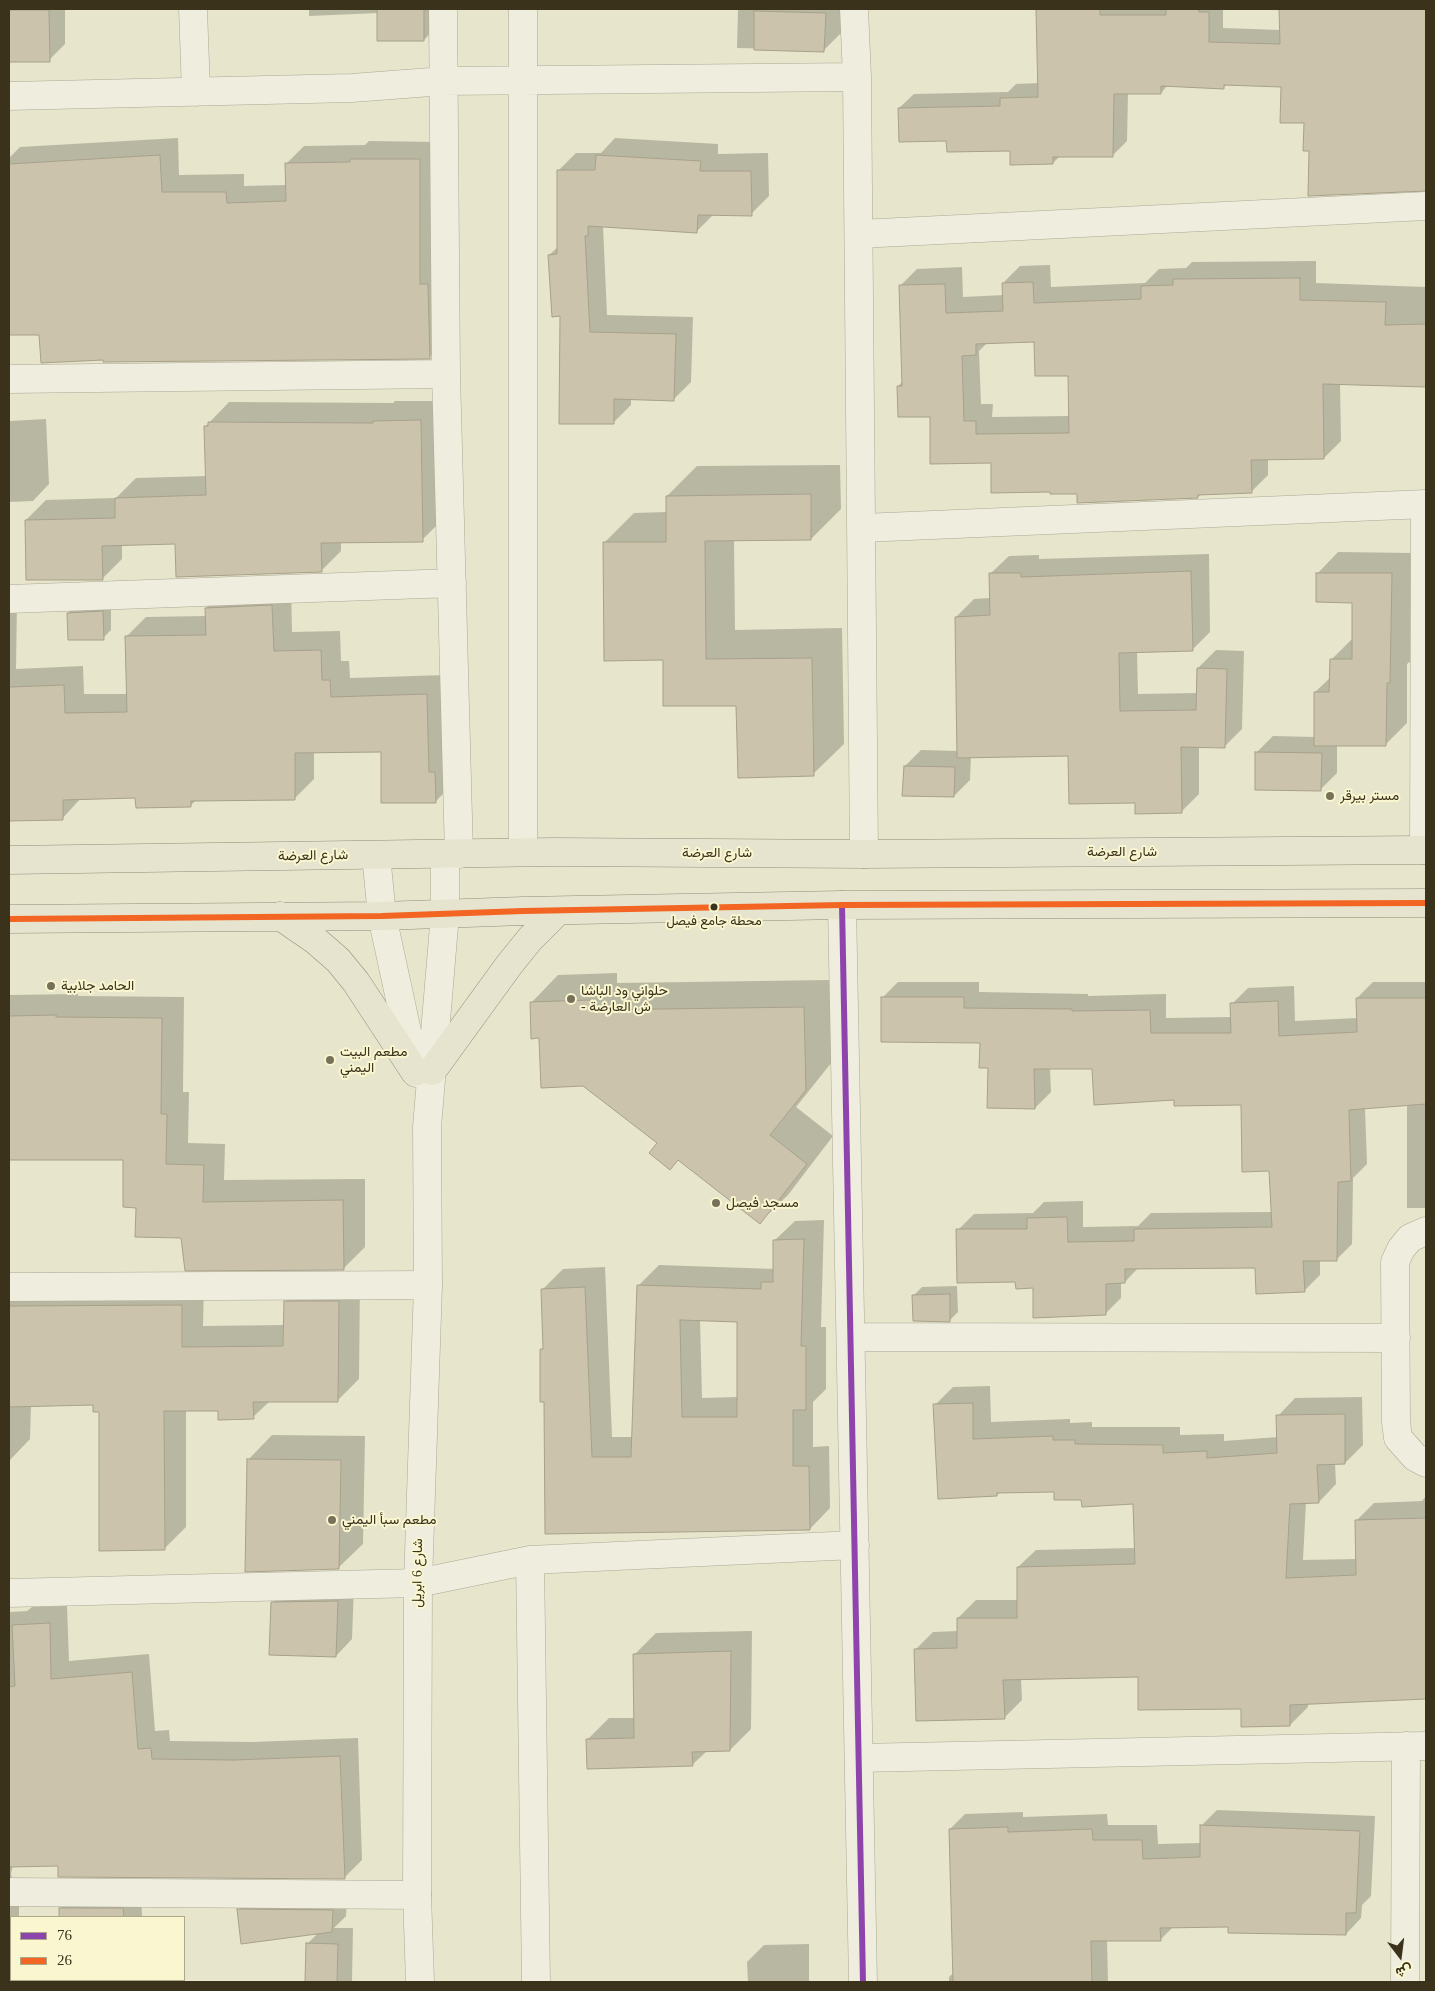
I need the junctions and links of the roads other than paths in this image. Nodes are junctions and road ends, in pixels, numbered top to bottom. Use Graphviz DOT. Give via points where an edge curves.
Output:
graph roads {
  1 [pos="193,9"];
  2 [pos="443,9"];
  3 [pos="523,9"];
  4 [pos="854,9"];
  5 [pos="857,77"];
  6 [pos="523,80"];
  7 [pos="444,81"];
  8 [pos="196,92"];
  9 [pos="9,96"];
  10 [pos="1426,206"];
  11 [pos="859,234"];
  12 [pos="446,374"];
  13 [pos="9,379"];
  14 [pos="1426,504"];
  15 [pos="862,528"];
  16 [pos="452,583"];
  17 [pos="9,599"];
  18 [pos="1425,850"];
  19 [pos="523,852"];
  20 [pos="452,854"];
  21 [pos="864,854"];
  22 [pos="376,855"];
  23 [pos="9,860"];
  24 [pos="1426,903"];
  25 [pos="842,905"];
  26 [pos="558,911"];
  27 [pos="445,914"];
  28 [pos="280,916"];
  29 [pos="382,916"];
  30 [pos="9,919"];
  31 [pos="424,1071"];
  32 [pos="1426,1231"];
  33 [pos="428,1285"];
  34 [pos="9,1287"];
  35 [pos="852,1337"];
  36 [pos="1396,1338"];
  37 [pos="1426,1463"];
  38 [pos="856,1545"];
  39 [pos="530,1560"];
  40 [pos="418,1583"];
  41 [pos="9,1593"];
  42 [pos="1416,1746"];
  43 [pos="859,1758"];
  44 [pos="9,1892"];
  45 [pos="417,1895"];
  46 [pos="420,1982"];
  47 [pos="536,1982"];
  48 [pos="863,1982"];
  49 [pos="1405,1982"];
  1 -- 8 [label="street"];
  2 -- 7 [label="street, شارع 6 ابريل"];
  3 -- 6 [label="street"];
  4 -- 5 [label="street"];
  5 -- 6 [label="street"];
  5 -- 11 [label="street"];
  6 -- 7 [label="street"];
  6 -- 19 [label="street"];
  7 -- 8 [label="street" via="352,88"];
  7 -- 12 [label="street, شارع 6 ابريل"];
  8 -- 9 [label="street"];
  10 -- 11 [label="street"];
  11 -- 15 [label="street"];
  12 -- 13 [label="street"];
  12 -- 16 [label="street, شارع 6 ابريل"];
  14 -- 15 [label="street"];
  14 -- 18 [label="street"];
  15 -- 21 [label="street"];
  16 -- 17 [label="street"];
  16 -- 20 [label="street, شارع 6 ابريل"];
  18 -- 21 [label="main road, شارع العرضة"];
  19 -- 20 [label="main road, شارع العرضة"];
  19 -- 21 [label="main road, شارع العرضة"];
  20 -- 22 [label="main road, شارع العرضة"];
  20 -- 27 [label="street, شارع 6 ابريل"];
  22 -- 23 [label="main road, شارع العرضة"];
  22 -- 29 [label="street"];
  24 -- 25 [label="main road"];
  25 -- 26 [label="main road"];
  25 -- 35 [label="street"];
  26 -- 27 [label="main road"];
  26 -- 31 [label="main road" via="530,938"];
  27 -- 29 [label="main road"];
  27 -- 31 [label="street, شارع 6 ابريل"];
  28 -- 29 [label="main road"];
  28 -- 30 [label="main road"];
  28 -- 31 [label="main road" via="338,960"];
  29 -- 31 [label="street"];
  31 -- 33 [label="street, شارع 6 ابريل"];
  32 -- 36 [label="street" via="1410,1238 1395,1262"];
  33 -- 34 [label="street"];
  33 -- 40 [label="street, شارع 6 ابريل"];
  35 -- 36 [label="street"];
  35 -- 38 [label="street"];
  36 -- 37 [label="street" via="1398,1438 1414,1457"];
  38 -- 39 [label="street"];
  38 -- 43 [label="street"];
  39 -- 40 [label="street"];
  39 -- 47 [label="street"];
  40 -- 41 [label="street"];
  40 -- 45 [label="street, شارع 6 ابريل"];
  42 -- 43 [label="street"];
  42 -- 49 [label="street"];
  43 -- 48 [label="street"];
  44 -- 45 [label="street"];
  45 -- 46 [label="street, شارع 6 ابريل"];
}
